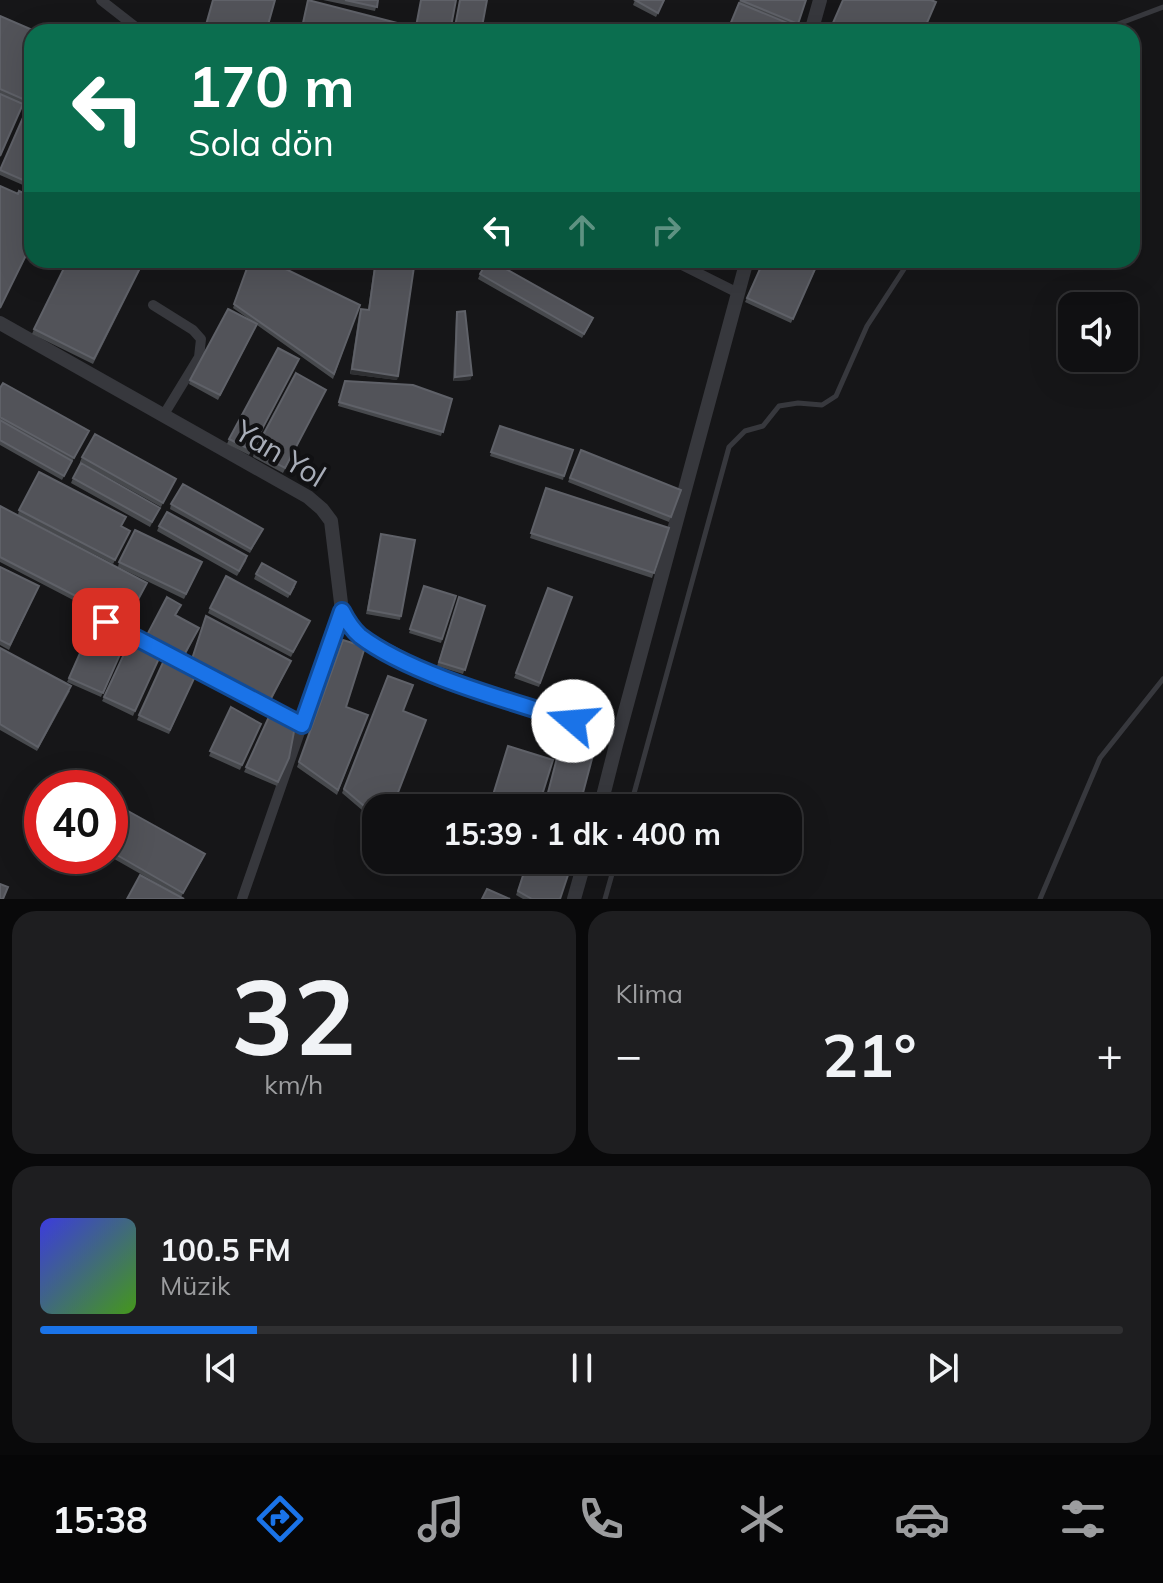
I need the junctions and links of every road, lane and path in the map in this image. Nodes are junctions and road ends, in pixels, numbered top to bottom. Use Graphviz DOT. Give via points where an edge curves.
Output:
graph roads {
  1 [pos="101,0"];
  2 [pos="820,0"];
  3 [pos="1163,7"];
  4 [pos="132,24"];
  5 [pos="813,24"];
  6 [pos="1118,24"];
  7 [pos="688,268"];
  8 [pos="745,268"];
  9 [pos="905,268"];
  10 [pos="738,293"];
  11 [pos="153,305"];
  12 [pos="0,323"];
  13 [pos="163,416"];
  14 [pos="78,607"];
  15 [pos="342,611"];
  16 [pos="1163,679"];
  17 [pos="302,725"];
  18 [pos="616,745"];
  19 [pos="604,794"];
  20 [pos="634,794"];
  21 [pos="581,874"];
  22 [pos="612,874"];
  23 [pos="242,899"];
  24 [pos="574,899"];
  25 [pos="605,899"];
  26 [pos="1040,899"];
  1 -- 4 [label="street"];
  2 -- 5 [label="street"];
  3 -- 6 [label="lane"];
  7 -- 10 [label="street"];
  8 -- 10 [label="street"];
  9 -- 20 [label="lane" via="867,326 836,396 822,405 779,406 763,426 745,431 729,447"];
  10 -- 18 [label="street"];
  11 -- 13 [label="street" via="201,339 199,357"];
  12 -- 13 [label="street, Yan Yol"];
  13 -- 15 [label="street, Yan Yol" via="322,509 335,539"];
  14 -- 17 [label="street"];
  15 -- 17 [label="street"];
  15 -- 18 [label="street" via="362,637 423,669 600,730"];
  16 -- 26 [label="lane" via="1100,758"];
  17 -- 23 [label="street"];
  18 -- 19 [label="street"];
  21 -- 24 [label="street"];
  22 -- 25 [label="lane"];
}
